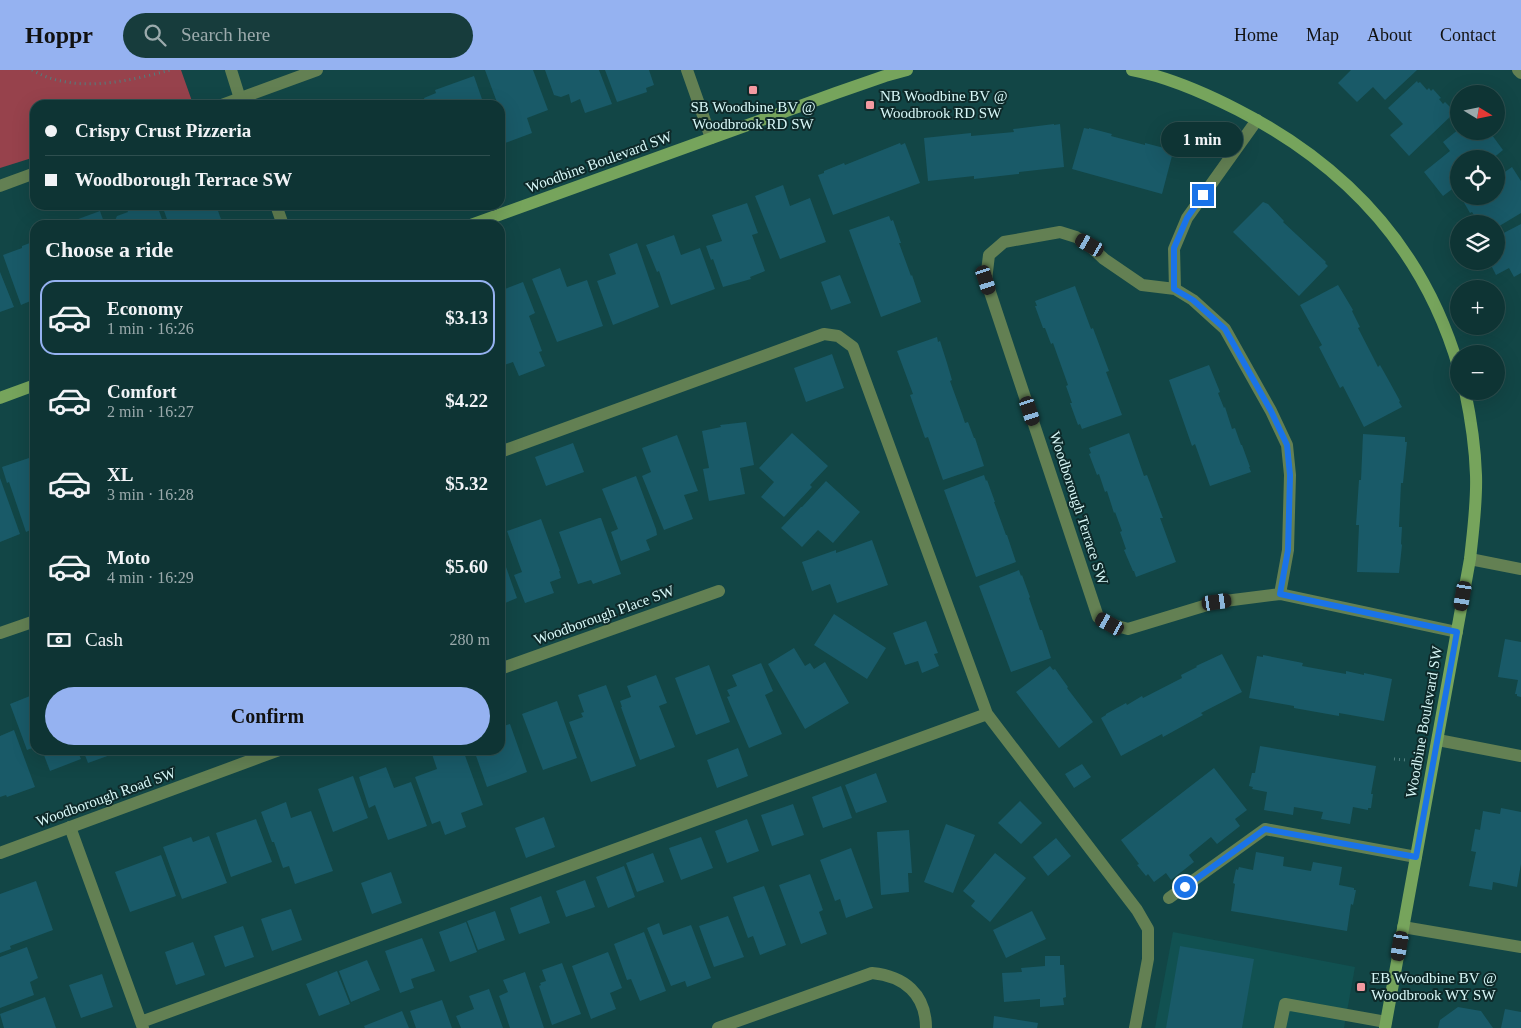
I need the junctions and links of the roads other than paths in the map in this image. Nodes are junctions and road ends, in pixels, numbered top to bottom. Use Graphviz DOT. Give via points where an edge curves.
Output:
graph roads {
  1 [pos="231,70"];
  2 [pos="317,70"];
  3 [pos="686,70"];
  4 [pos="908,70"];
  5 [pos="1132,70"];
  6 [pos="1518,70"];
  7 [pos="1521,72"];
  8 [pos="884,73"];
  9 [pos="240,100"];
  10 [pos="246,100"];
  11 [pos="1257,120"];
  12 [pos="711,138"];
  13 [pos="30,175"];
  14 [pos="0,186"];
  15 [pos="485,220"];
  16 [pos="1174,289"];
  17 [pos="1451,345"];
  18 [pos="30,387"];
  19 [pos="0,398"];
  20 [pos="1467,400"];
  21 [pos="505,450"];
  22 [pos="1470,559"];
  23 [pos="1521,568"];
  24 [pos="719,591"];
  25 [pos="1280,594"];
  26 [pos="30,623"];
  27 [pos="1457,632"];
  28 [pos="0,633"];
  29 [pos="505,667"];
  30 [pos="987,714"];
  31 [pos="1438,740"];
  32 [pos="265,755"];
  33 [pos="1521,756"];
  34 [pos="70,827"];
  35 [pos="0,853"];
  36 [pos="1416,857"];
  37 [pos="1169,898"];
  38 [pos="1403,927"];
  39 [pos="1521,947"];
  40 [pos="142,1025"];
  41 [pos="1385,1025"];
  42 [pos="718,1028"];
  43 [pos="926,1028"];
  44 [pos="1135,1028"];
  45 [pos="1280,1028"];
  1 -- 9 [label="street"];
  2 -- 10 [label="street"];
  3 -- 12 [label="street"];
  4 -- 8 [label="street, Woodbine Boulevard SW"];
  5 -- 11 [label="street" via="1183,85"];
  6 -- 7 [label="street"];
  8 -- 12 [label="street, Woodbine Boulevard SW"];
  11 -- 16 [label="street" via="1187,218 1174,248"];
  11 -- 17 [label="street" via="1320,161 1375,214 1419,276"];
  12 -- 15 [label="street, Woodbine Boulevard SW"];
  13 -- 14 [label="street"];
  16 -- 25 [label="street, Woodborough Terrace SW" via="1193,300 1225,329 1287,445 1290,475 1288,550"];
  16 -- 25 [label="street, Woodborough Terrace SW" via="1142,285 1104,260 1090,245 1060,232 1004,242 988,255 986,280 1098,617 1128,629 1217,602"];
  18 -- 19 [label="street"];
  20 -- 22 [label="street, Woodbine Boulevard SW" via="1476,476"];
  21 -- 30 [label="street" via="824,334 838,336 853,348"];
  22 -- 23 [label="street"];
  22 -- 27 [label="street, Woodbine Boulevard SW"];
  24 -- 29 [label="street, Woodborough Place SW"];
  25 -- 27 [label="street, Woodborough Terrace SW"];
  26 -- 28 [label="street"];
  27 -- 31 [label="street, Woodbine Boulevard SW"];
  30 -- 40 [label="street"];
  30 -- 44 [label="street" via="1137,910 1148,929 1148,959"];
  31 -- 33 [label="street"];
  31 -- 36 [label="street, Woodbine Boulevard SW"];
  32 -- 34 [label="street, Woodborough Road SW"];
  34 -- 35 [label="street, Woodborough Road SW"];
  34 -- 40 [label="street"];
  36 -- 37 [label="street" via="1265,829"];
  36 -- 38 [label="street, Woodbine Boulevard SW"];
  38 -- 39 [label="street"];
  38 -- 41 [label="street, Woodbine Boulevard SW"];
  41 -- 45 [label="street" via="1285,1004"];
  42 -- 43 [label="street" via="872,973 899,979 910,988 923,1008"];
}
